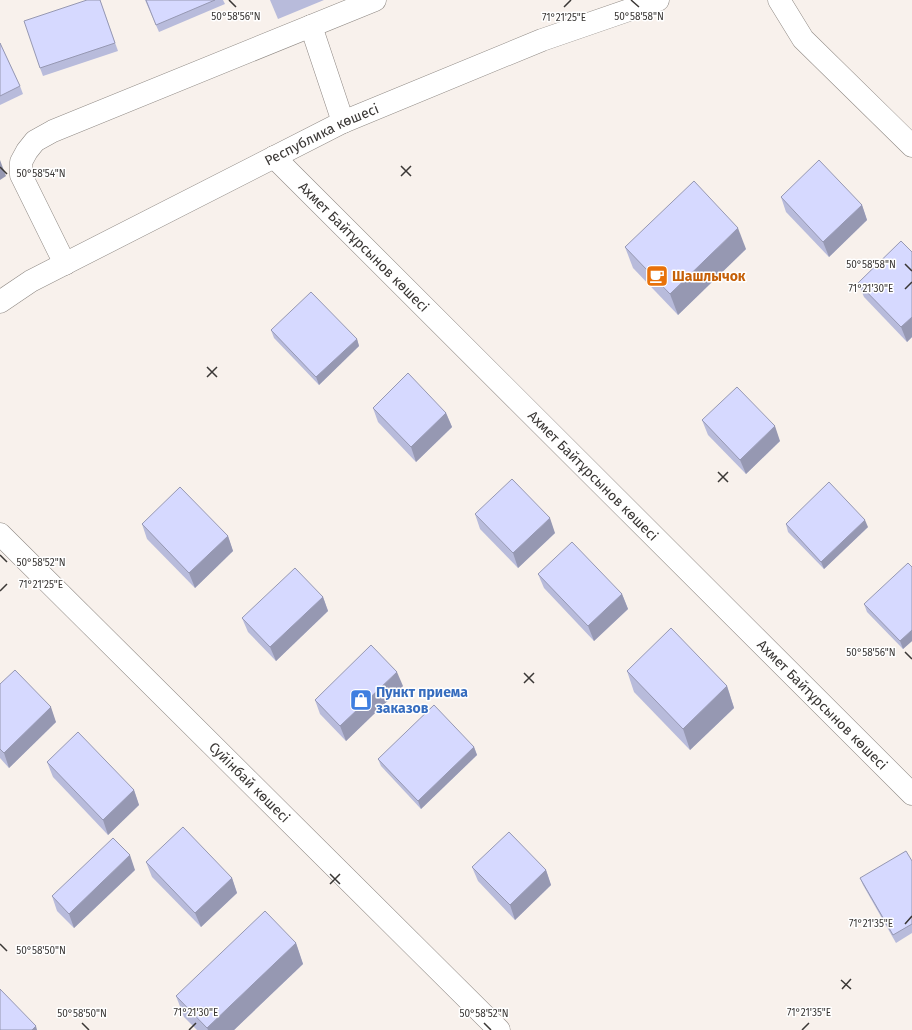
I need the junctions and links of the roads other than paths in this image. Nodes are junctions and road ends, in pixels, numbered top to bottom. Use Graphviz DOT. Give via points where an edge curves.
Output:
graph roads {
  1 [pos="375,0"];
  2 [pos="658,0"];
  3 [pos="779,0"];
  4 [pos="311,26"];
  5 [pos="343,122"];
  6 [pos="912,146"];
  7 [pos="274,157"];
  8 [pos="65,264"];
  9 [pos="0,302"];
  10 [pos="0,534"];
  11 [pos="912,794"];
  12 [pos="499,1030"];
  1 -- 4 [label="street"];
  2 -- 5 [label="street, Республика көшесі" via="542,40"];
  3 -- 6 [label="street" via="803,39"];
  4 -- 5 [label="street"];
  4 -- 8 [label="street" via="53,131 35,142 21,162 21,175"];
  5 -- 7 [label="street, Республика көшесі"];
  7 -- 8 [label="street, Республика көшесі"];
  7 -- 11 [label="street, Ахмет Байтұрсынов көшесі"];
  8 -- 9 [label="street, Республика көшесі" via="31,281"];
  10 -- 12 [label="street, Суйінбай көшесі"];
}
